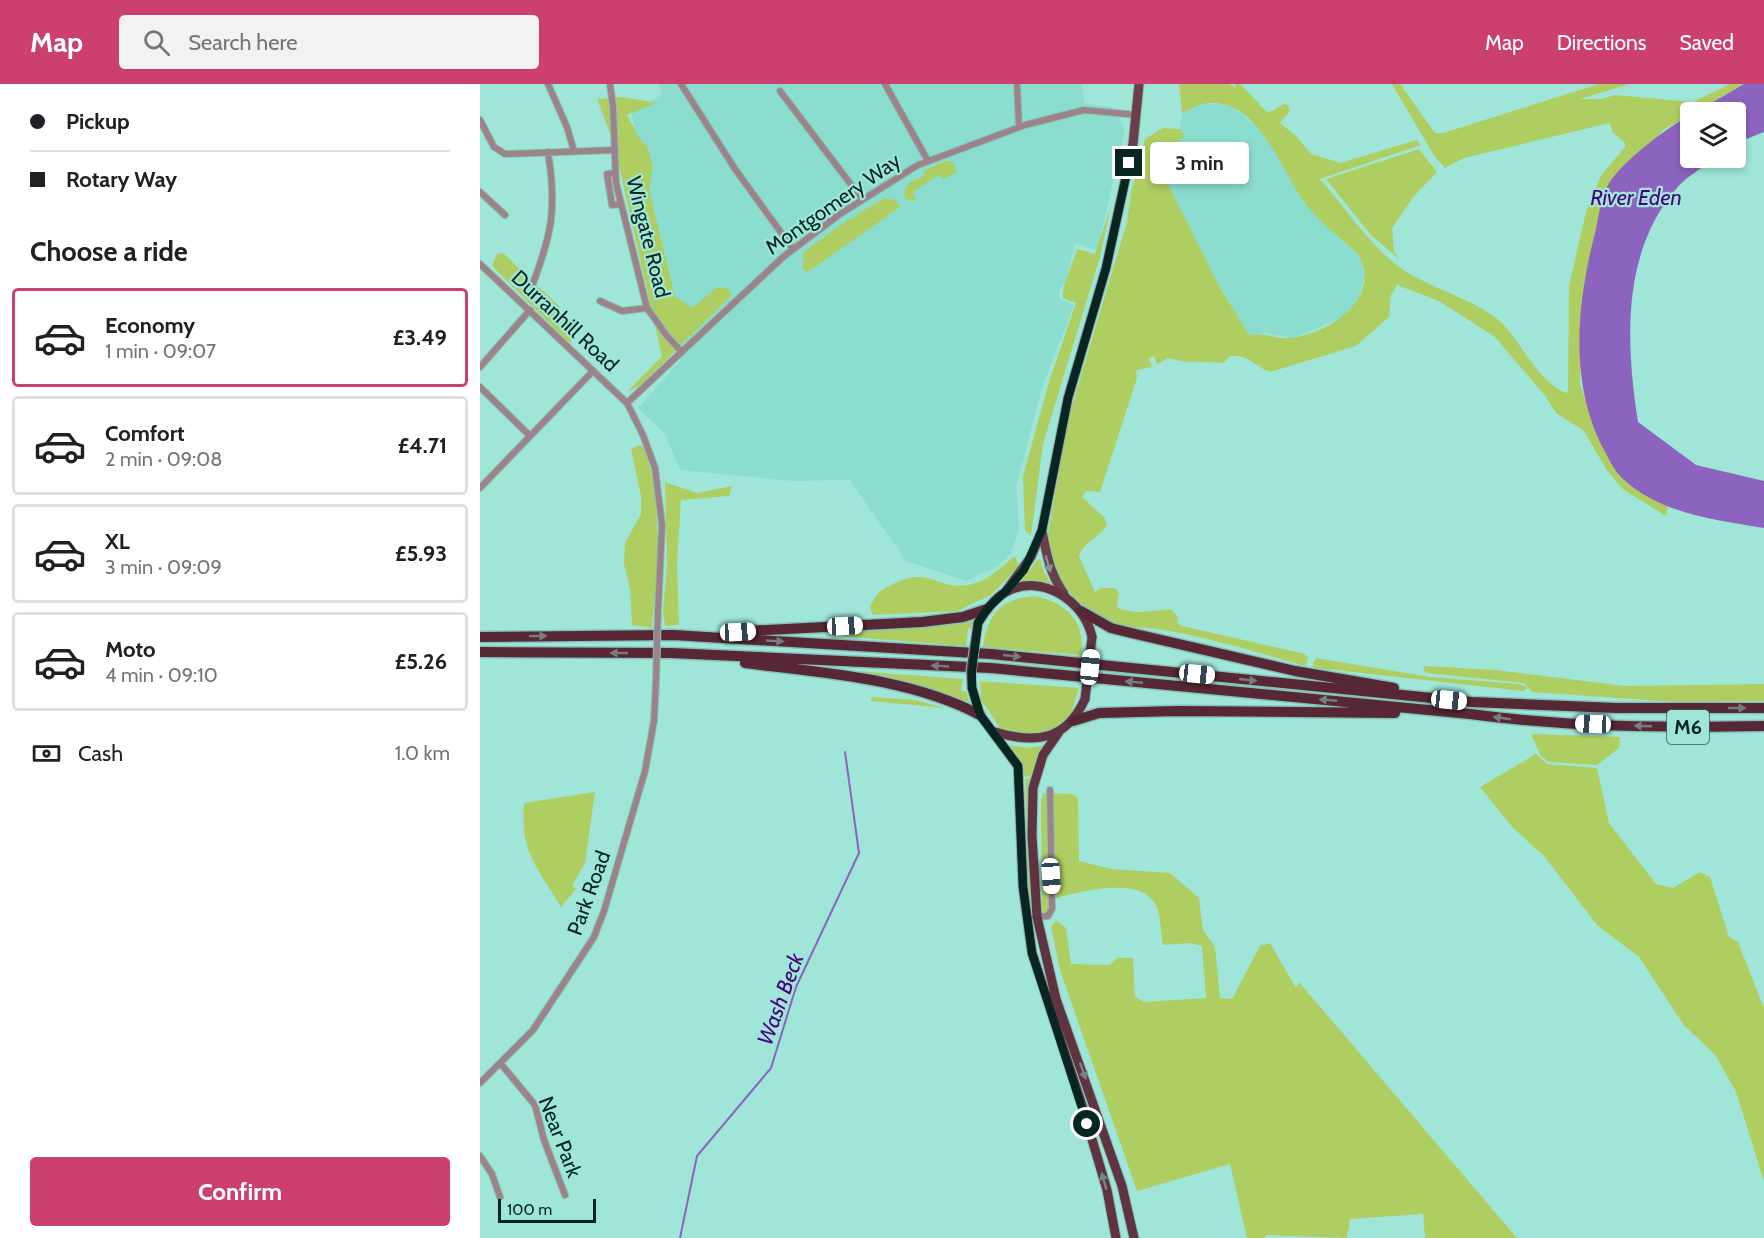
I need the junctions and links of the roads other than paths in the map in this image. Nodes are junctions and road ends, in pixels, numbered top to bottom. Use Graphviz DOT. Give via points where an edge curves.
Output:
graph roads {
  1 [pos="548,84"];
  2 [pos="610,84"];
  3 [pos="681,84"];
  4 [pos="885,84"];
  5 [pos="1017,84"];
  6 [pos="1139,84"];
  7 [pos="780,91"];
  8 [pos="1138,115"];
  9 [pos="480,120"];
  10 [pos="1019,127"];
  11 [pos="615,150"];
  12 [pos="574,152"];
  13 [pos="548,153"];
  14 [pos="928,160"];
  15 [pos="480,192"];
  16 [pos="862,199"];
  17 [pos="505,215"];
  18 [pos="793,249"];
  19 [pos="480,264"];
  20 [pos="532,286"];
  21 [pos="600,301"];
  22 [pos="647,308"];
  23 [pos="530,310"];
  24 [pos="681,351"];
  25 [pos="480,367"];
  26 [pos="593,371"];
  27 [pos="480,387"];
  28 [pos="627,403"];
  29 [pos="529,435"];
  30 [pos="480,488"];
  31 [pos="1042,530"];
  32 [pos="1006,591"];
  33 [pos="1064,594"];
  34 [pos="987,609"];
  35 [pos="658,611"];
  36 [pos="1082,611"];
  37 [pos="673,635"];
  38 [pos="480,637"];
  39 [pos="480,652"];
  40 [pos="671,653"];
  41 [pos="1471,708"];
  42 [pos="1764,708"];
  43 [pos="980,715"];
  44 [pos="1073,722"];
  45 [pos="1764,726"];
  46 [pos="995,732"];
  47 [pos="1059,732"];
  48 [pos="1050,790"];
  49 [pos="1037,917"];
  50 [pos="1026,918"];
  51 [pos="501,1064"];
  52 [pos="480,1083"];
  53 [pos="480,1156"];
  54 [pos="565,1195"];
  55 [pos="500,1197"];
  56 [pos="1116,1238"];
  57 [pos="1134,1238"];
  1 -- 12 [label="street"];
  2 -- 11 [label="street, Wingate Road"];
  3 -- 18 [label="street" via="735,169"];
  4 -- 14 [label="street"];
  5 -- 10 [label="street"];
  6 -- 8 [label="main road"];
  7 -- 16 [label="street"];
  8 -- 10 [label="street, Montgomery Way" via="1084,110"];
  8 -- 31 [label="main road" via="1106,268 1068,398"];
  9 -- 13 [label="street" via="494,147 502,153"];
  10 -- 14 [label="street, Montgomery Way"];
  11 -- 12 [label="street"];
  11 -- 22 [label="street, Wingate Road" via="621,204"];
  12 -- 13 [label="street"];
  13 -- 20 [label="street" via="553,214 548,245"];
  14 -- 16 [label="street, Montgomery Way"];
  15 -- 17 [label="street"];
  16 -- 18 [label="street, Montgomery Way"];
  18 -- 24 [label="street, Montgomery Way"];
  19 -- 23 [label="street, Durranhill Road"];
  21 -- 22 [label="street" via="622,311"];
  22 -- 24 [label="street, Wingate Road"];
  23 -- 25 [label="street"];
  23 -- 26 [label="street, Durranhill Road"];
  24 -- 28 [label="street, Montgomery Way"];
  26 -- 28 [label="street, Durranhill Road"];
  26 -- 29 [label="street"];
  27 -- 29 [label="street"];
  28 -- 35 [label="street, Durranhill Road" via="655,468 662,525"];
  29 -- 30 [label="street"];
  31 -- 32 [label="main road" via="1032,557"];
  31 -- 33 [label="main road, one-way" via="1049,567"];
  32 -- 33 [label="highway" via="1024,587"];
  32 -- 34 [label="highway"];
  33 -- 36 [label="highway"];
  34 -- 37 [label="highway" via="963,617 922,622"];
  34 -- 43 [label="highway, bridge" via="978,623 972,672"];
  35 -- 51 [label="street, Park Road, bridge" via="654,721 645,771 604,911 594,937 532,1030"];
  36 -- 41 [label="highway" via="1111,628"];
  36 -- 44 [label="highway, bridge" via="1092,637 1085,699"];
  38 -- 37 [label="highway, M6, one-way"];
  37 -- 41 [label="highway, M6, one-way" via="991,654"];
  40 -- 39 [label="highway, M6, one-way"];
  41 -- 40 [label="highway, M6, one-way" via="991,668"];
  40 -- 43 [label="highway" via="856,677 955,701"];
  41 -- 42 [label="highway, M6, one-way"];
  41 -- 44 [label="highway" via="1099,713"];
  45 -- 41 [label="highway, M6, one-way" via="1534,722"];
  43 -- 46 [label="highway"];
  44 -- 47 [label="highway"];
  46 -- 47 [label="highway" via="1039,738"];
  46 -- 50 [label="highway" via="1021,775"];
  47 -- 49 [label="highway" via="1043,755 1033,788"];
  48 -- 49 [label="street" via="1052,909 1048,916"];
  49 -- 50 [label="street"];
  49 -- 57 [label="highway, one-way" via="1056,999 1122,1186"];
  56 -- 50 [label="highway, one-way" via="1104,1179 1043,994"];
  51 -- 52 [label="street, Park Road"];
  51 -- 54 [label="street, Near Park" via="535,1105"];
  53 -- 55 [label="street"];
}
